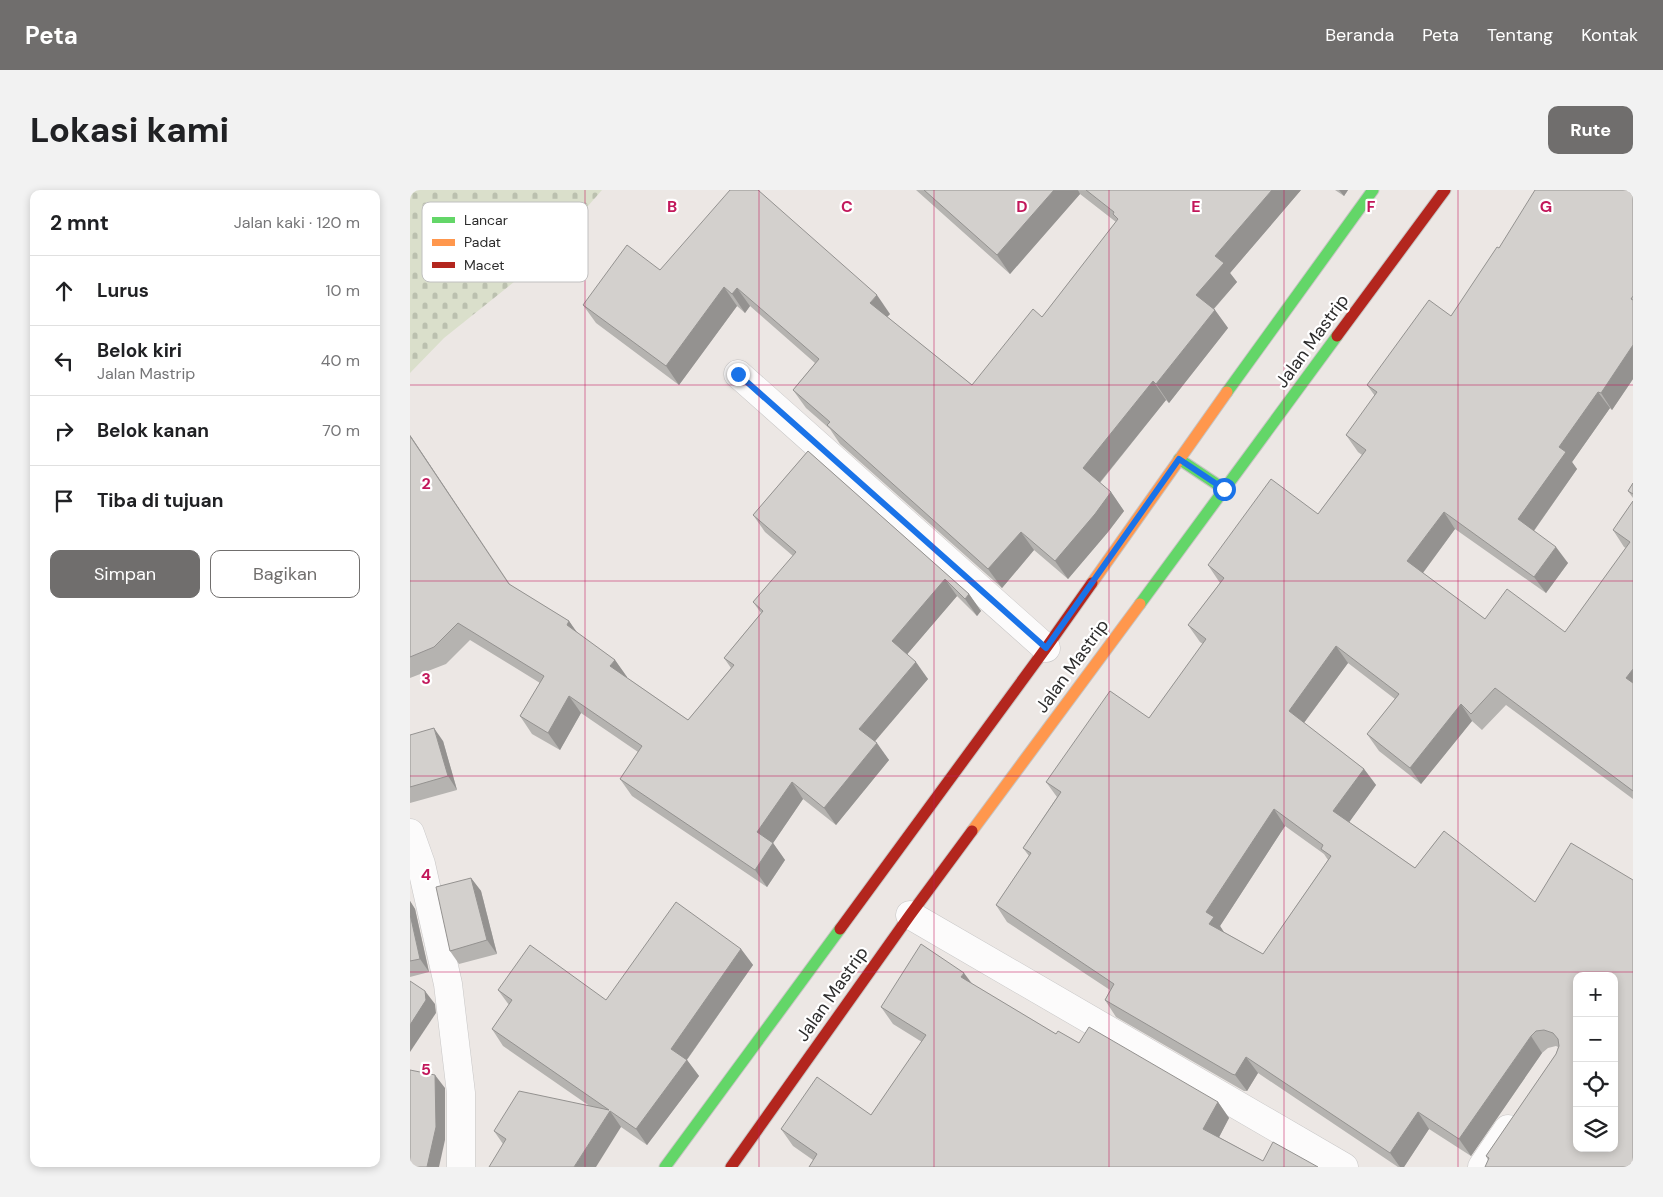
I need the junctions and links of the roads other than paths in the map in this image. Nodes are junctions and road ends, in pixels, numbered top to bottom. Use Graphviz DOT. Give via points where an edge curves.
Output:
graph roads {
  1 [pos="1373,190"];
  2 [pos="1445,190"];
  3 [pos="738,374"];
  4 [pos="1179,459"];
  5 [pos="1224,489"];
  6 [pos="1046,648"];
  7 [pos="410,833"];
  8 [pos="910,915"];
  9 [pos="1520,1111"];
  10 [pos="1492,1164"];
  11 [pos="461,1167"];
  12 [pos="665,1167"];
  13 [pos="731,1167"];
  14 [pos="1344,1167"];
  1 -- 4 [label="main road, Jalan Mastrip"];
  2 -- 5 [label="main road, Jalan Mastrip"];
  3 -- 6 [label="street"];
  4 -- 5 [label="main road"];
  4 -- 6 [label="main road, Jalan Mastrip"];
  5 -- 8 [label="main road, Jalan Mastrip"];
  6 -- 12 [label="main road, Jalan Mastrip"];
  7 -- 11 [label="street" via="448,984 461,1093"];
  8 -- 13 [label="main road, Jalan Mastrip"];
  8 -- 14 [label="street"];
  9 -- 10 [label="street"];
}
